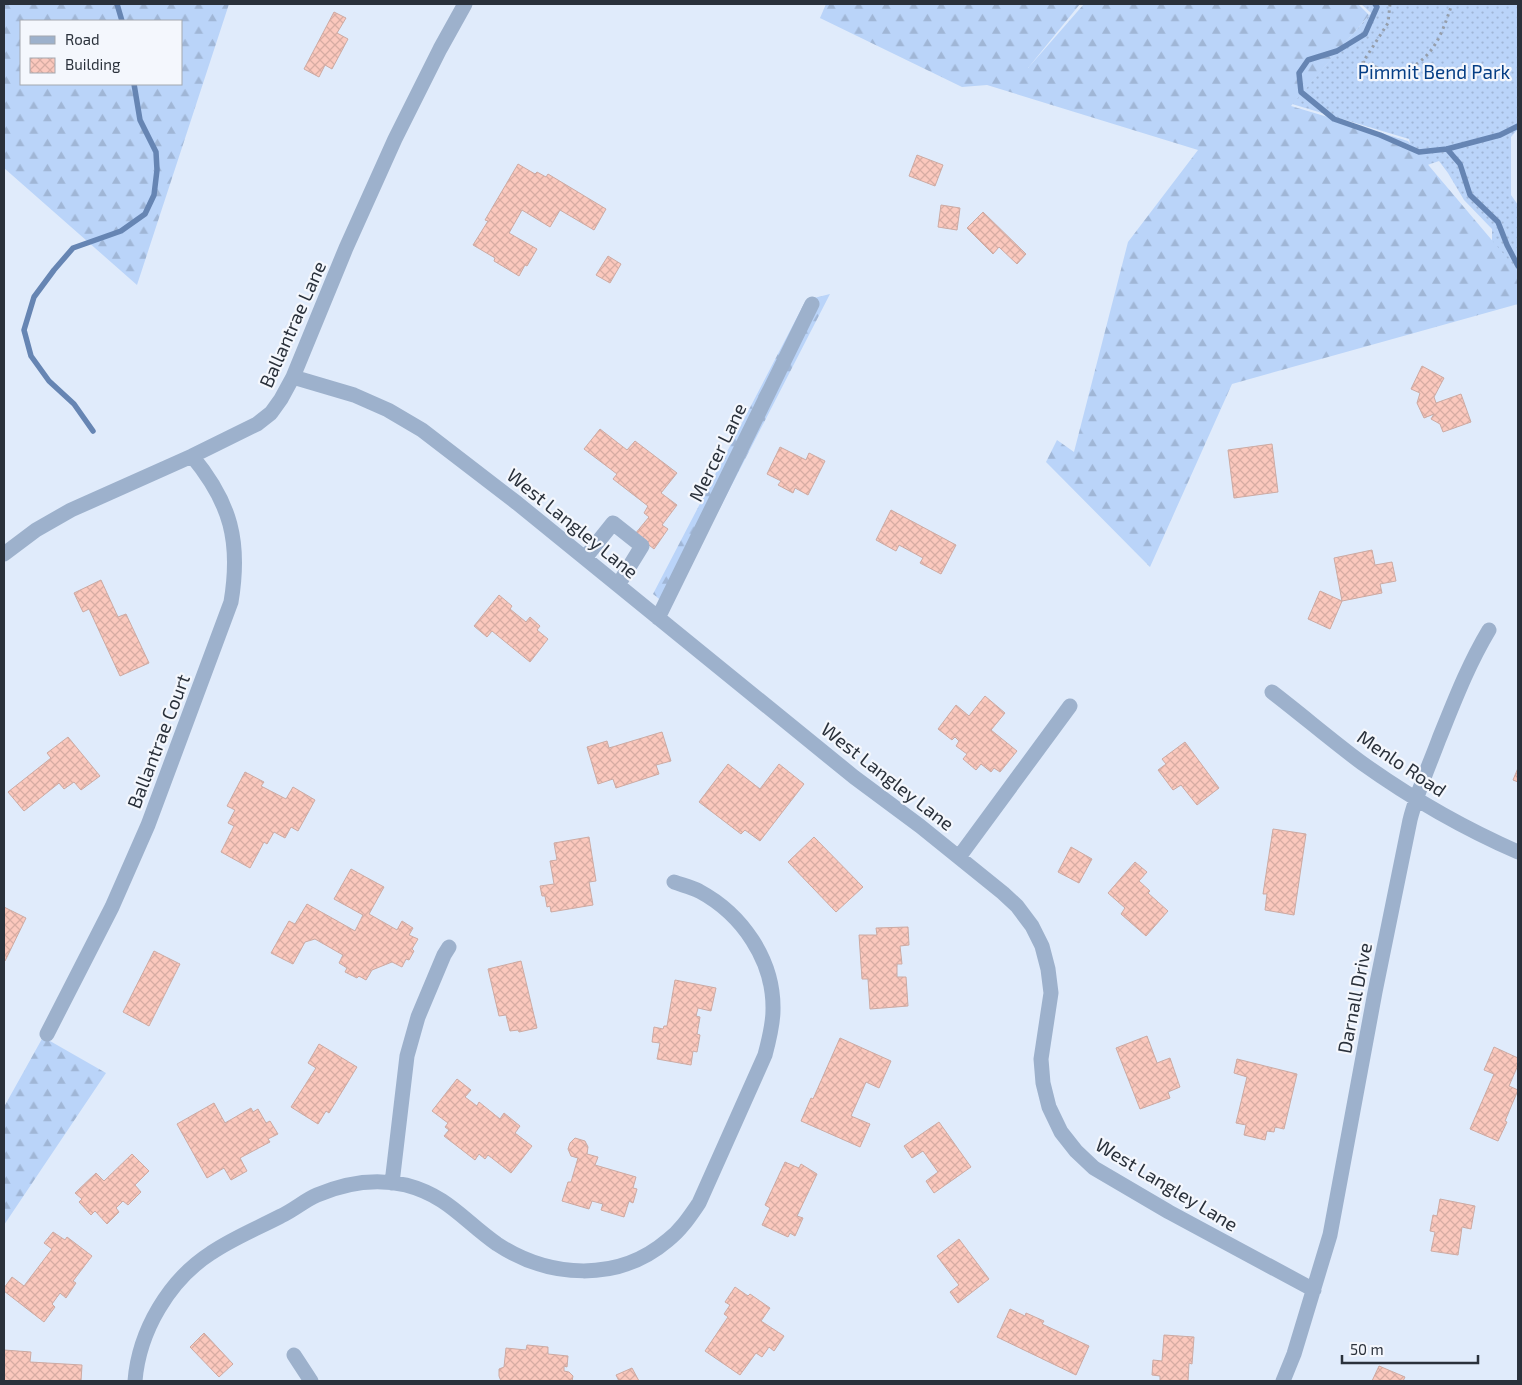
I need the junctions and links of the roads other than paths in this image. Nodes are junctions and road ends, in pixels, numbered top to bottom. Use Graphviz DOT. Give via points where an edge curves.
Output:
graph roads {
  1 [pos="465,4"];
  2 [pos="812,304"];
  3 [pos="293,377"];
  4 [pos="192,456"];
  5 [pos="4,554"];
  6 [pos="584,558"];
  7 [pos="618,585"];
  8 [pos="658,618"];
  9 [pos="1489,630"];
  10 [pos="1272,692"];
  11 [pos="1070,706"];
  12 [pos="1416,799"];
  13 [pos="1518,852"];
  14 [pos="960,857"];
  15 [pos="674,882"];
  16 [pos="449,947"];
  17 [pos="47,1034"];
  18 [pos="392,1183"];
  19 [pos="1314,1290"];
  20 [pos="294,1355"];
  21 [pos="135,1381"];
  22 [pos="311,1381"];
  23 [pos="1283,1381"];
  1 -- 3 [label="street, Ballantrae Lane" via="395,139"];
  2 -- 8 [label="street, Mercer Lane"];
  3 -- 4 [label="street, Ballantrae Lane" via="271,412 256,424"];
  3 -- 6 [label="street, West Langley Lane" via="354,395 422,430"];
  4 -- 5 [label="street, Ballantrae Lane" via="71,510"];
  4 -- 17 [label="street, Ballantrae Court" via="222,498 230,522 236,567 231,602 144,834 112,907"];
  6 -- 7 [label="street, West Langley Lane"];
  6 -- 7 [label="street" via="613,523 642,546"];
  7 -- 8 [label="street, West Langley Lane"];
  8 -- 14 [label="street, West Langley Lane" via="854,778"];
  9 -- 12 [label="street, Darnall Drive" via="1460,686"];
  10 -- 12 [label="street, Menlo Road" via="1362,763"];
  11 -- 14 [label="street"];
  12 -- 13 [label="street, Menlo Road"];
  12 -- 19 [label="street, Darnall Drive" via="1375,992 1330,1235"];
  14 -- 19 [label="street, West Langley Lane" via="1016,906 1032,926 1042,946 1051,993 1041,1059 1043,1083 1049,1107 1061,1132 1076,1151 1094,1168"];
  15 -- 18 [label="street" via="698,890 738,920 764,961 773,1008 765,1055 699,1203 686,1223 646,1256 622,1266 599,1271 565,1271 518,1257 495,1243 451,1206 429,1194"];
  16 -- 18 [label="street" via="418,1017 407,1056"];
  18 -- 21 [label="street" via="364,1182 340,1186 210,1253 187,1272 153,1319 143,1342"];
  19 -- 23 [label="street, Darnall Drive"];
  20 -- 22 [label="street"];
}
